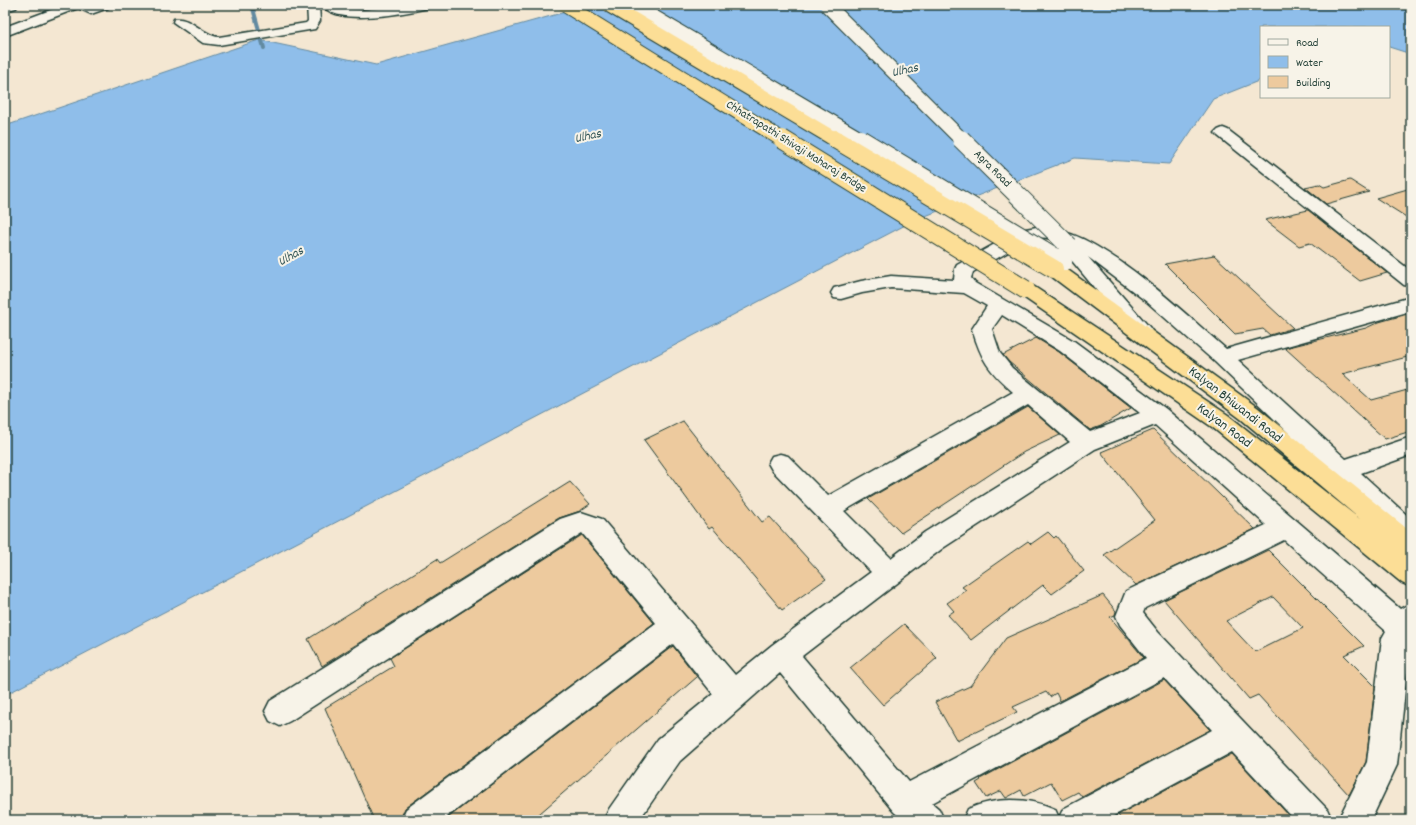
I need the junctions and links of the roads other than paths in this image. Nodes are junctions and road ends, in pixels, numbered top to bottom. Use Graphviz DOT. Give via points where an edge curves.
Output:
graph roads {
  1 [pos="12,5"];
  2 [pos="75,5"];
  3 [pos="81,5"];
  4 [pos="104,5"];
  5 [pos="313,5"];
  6 [pos="328,5"];
  7 [pos="424,5"];
  8 [pos="565,5"];
  9 [pos="609,5"];
  10 [pos="633,5"];
  11 [pos="827,5"];
  12 [pos="53,6"];
  13 [pos="5,7"];
  14 [pos="5,16"];
  15 [pos="179,22"];
  16 [pos="5,32"];
  17 [pos="1223,133"];
  18 [pos="1062,259"];
  19 [pos="1411,280"];
  20 [pos="968,287"];
  21 [pos="1026,290"];
  22 [pos="841,293"];
  23 [pos="999,304"];
  24 [pos="1411,304"];
  25 [pos="1149,340"];
  26 [pos="1222,357"];
  27 [pos="1030,393"];
  28 [pos="1158,415"];
  29 [pos="1087,443"];
  30 [pos="1411,446"];
  31 [pos="780,463"];
  32 [pos="1343,470"];
  33 [pos="826,509"];
  34 [pos="1286,527"];
  35 [pos="1404,531"];
  36 [pos="1371,543"];
  37 [pos="890,574"];
  38 [pos="1411,575"];
  39 [pos="1406,621"];
  40 [pos="676,625"];
  41 [pos="1168,661"];
  42 [pos="773,663"];
  43 [pos="736,692"];
  44 [pos="280,711"];
  45 [pos="1235,734"];
  46 [pos="906,801"];
  47 [pos="417,820"];
  48 [pos="620,820"];
  49 [pos="928,820"];
  50 [pos="979,820"];
  51 [pos="1044,820"];
  52 [pos="1074,820"];
  53 [pos="1315,820"];
  54 [pos="1354,820"];
  1 -- 13 [label="street"];
  2 -- 16 [label="street"];
  3 -- 4 [label="street" via="91,10"];
  5 -- 15 [label="street" via="314,21 310,26 246,38 208,40"];
  6 -- 7 [label="street" via="356,15 371,15"];
  8 -- 21 [label="highway, Chhatrapathi Shivaji Maharaj Bridge, bridge"];
  9 -- 18 [label="highway, Chhatrapathi Shivaji Maharaj Bridge, bridge"];
  10 -- 18 [label="street, bridge"];
  11 -- 18 [label="street, Agra Road, bridge"];
  12 -- 14 [label="street" via="14,18 6,19"];
  17 -- 19 [label="street"];
  18 -- 25 [label="highway, Kalyan Bhiwandi Road"];
  18 -- 25 [label="street" via="1101,285"];
  20 -- 22 [label="street" via="891,282"];
  20 -- 23 [label="street"];
  20 -- 26 [label="street" via="962,278 964,268 1026,234 1042,231 1089,249 1113,265"];
  21 -- 36 [label="highway, Kalyan Road" via="1220,421"];
  23 -- 27 [label="street" via="982,329 986,343 991,356 1005,373"];
  23 -- 28 [label="street" via="1067,346"];
  24 -- 26 [label="street"];
  25 -- 35 [label="highway, Kalyan Bhiwandi Road"];
  26 -- 32 [label="street"];
  27 -- 29 [label="street"];
  27 -- 33 [label="street"];
  28 -- 29 [label="street"];
  28 -- 34 [label="street"];
  29 -- 37 [label="street" via="934,540"];
  30 -- 32 [label="street"];
  31 -- 33 [label="street"];
  32 -- 35 [label="street"];
  33 -- 37 [label="street"];
  34 -- 39 [label="street"];
  34 -- 41 [label="street" via="1135,600 1129,616"];
  35 -- 36 [label="street"];
  36 -- 38 [label="highway, Kalyan Road"];
  37 -- 42 [label="street"];
  39 -- 54 [label="street" via="1396,638 1382,765"];
  40 -- 43 [label="street"];
  40 -- 44 [label="street" via="593,527 587,522 580,522"];
  40 -- 47 [label="street"];
  41 -- 45 [label="street"];
  41 -- 46 [label="street"];
  42 -- 43 [label="street"];
  42 -- 46 [label="street"];
  43 -- 48 [label="street" via="669,750"];
  45 -- 52 [label="street"];
  45 -- 53 [label="street"];
  46 -- 49 [label="street"];
  50 -- 51 [label="street" via="1028,816"];
}
